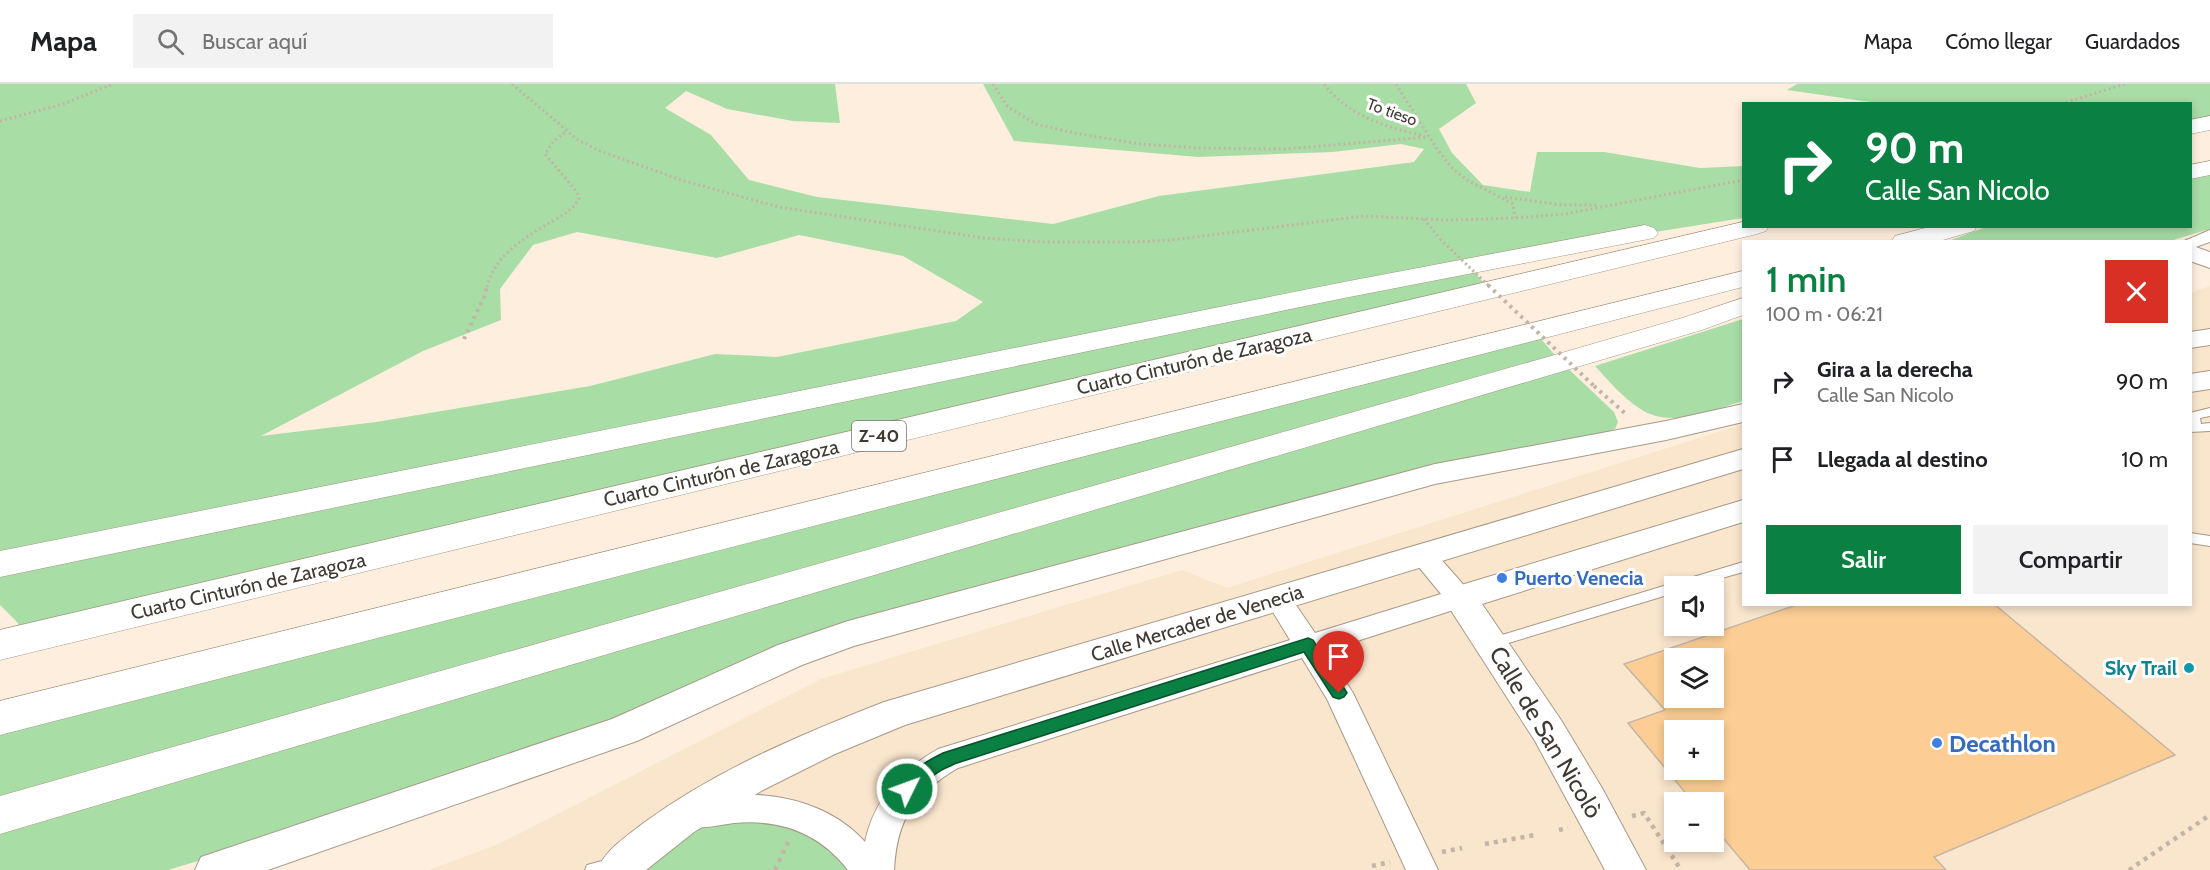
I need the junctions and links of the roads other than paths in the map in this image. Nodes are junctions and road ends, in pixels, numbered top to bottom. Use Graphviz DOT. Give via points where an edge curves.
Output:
graph roads {
  1 [pos="2210,123"];
  2 [pos="2192,127"];
  3 [pos="2210,168"];
  4 [pos="2192,172"];
  5 [pos="1742,218"];
  6 [pos="1749,228"];
  7 [pos="1957,228"];
  8 [pos="2210,236"];
  9 [pos="1912,240"];
  10 [pos="2192,242"];
  11 [pos="2192,253"];
  12 [pos="2210,261"];
  13 [pos="1742,279"];
  14 [pos="1742,306"];
  15 [pos="2210,337"];
  16 [pos="2192,340"];
  17 [pos="2210,380"];
  18 [pos="2192,382"];
  19 [pos="2210,412"];
  20 [pos="1742,413"];
  21 [pos="2210,427"];
  22 [pos="2193,428"];
  23 [pos="1742,459"];
  24 [pos="1742,511"];
  25 [pos="2192,538"];
  26 [pos="2210,541"];
  27 [pos="1422,555"];
  28 [pos="0,564"];
  29 [pos="1742,567"];
  30 [pos="1713,576"];
  31 [pos="1664,591"];
  32 [pos="1460,598"];
  33 [pos="1278,599"];
  34 [pos="1492,643"];
  35 [pos="1308,644"];
  36 [pos="0,645"];
  37 [pos="0,718"];
  38 [pos="46,802"];
  39 [pos="0,815"];
  40 [pos="0,824"];
  41 [pos="668,827"];
  42 [pos="1428,862"];
  43 [pos="612,867"];
  44 [pos="215,870"];
  45 [pos="868,870"];
  46 [pos="878,870"];
  47 [pos="1626,870"];
  1 -- 2 [label="highway"];
  3 -- 4 [label="highway"];
  5 -- 28 [label="highway" via="1344,290"];
  6 -- 36 [label="highway, Cuarto Cinturón de Zaragoza / Z-40"];
  7 -- 9 [label="highway"];
  8 -- 10 [label="street"];
  11 -- 12 [label="street"];
  13 -- 37 [label="highway"];
  14 -- 38 [label="highway" via="1542,368"];
  15 -- 16 [label="street"];
  17 -- 18 [label="street"];
  19 -- 22 [label="lane" via="2196,414"];
  20 -- 44 [label="street" via="1650,436 1435,474 848,634 790,655 624,730"];
  21 -- 22 [label="lane"];
  23 -- 27 [label="street, Calle Mercader de Venecia"];
  24 -- 32 [label="street"];
  25 -- 26 [label="lane"];
  27 -- 32 [label="street"];
  27 -- 33 [label="street, Calle Mercader de Venecia"];
  29 -- 30 [label="lane"];
  31 -- 34 [label="lane"];
  32 -- 34 [label="street, Calle de San Nicolò"];
  32 -- 35 [label="street"];
  33 -- 35 [label="street"];
  33 -- 41 [label="street, Calle Mercader de Venecia" via="897,713 782,759"];
  34 -- 47 [label="street, Calle de San Nicolò"];
  35 -- 42 [label="street" via="1339,693"];
  35 -- 46 [label="street" via="950,758 930,768 907,789 888,817 882,832"];
  38 -- 39 [label="highway"];
  38 -- 40 [label="highway"];
  41 -- 43 [label="street, Calle Mercader de Venecia"];
  41 -- 45 [label="street, Calle Mercader de Venecia" via="741,808 784,812 801,816 841,839"];
}
